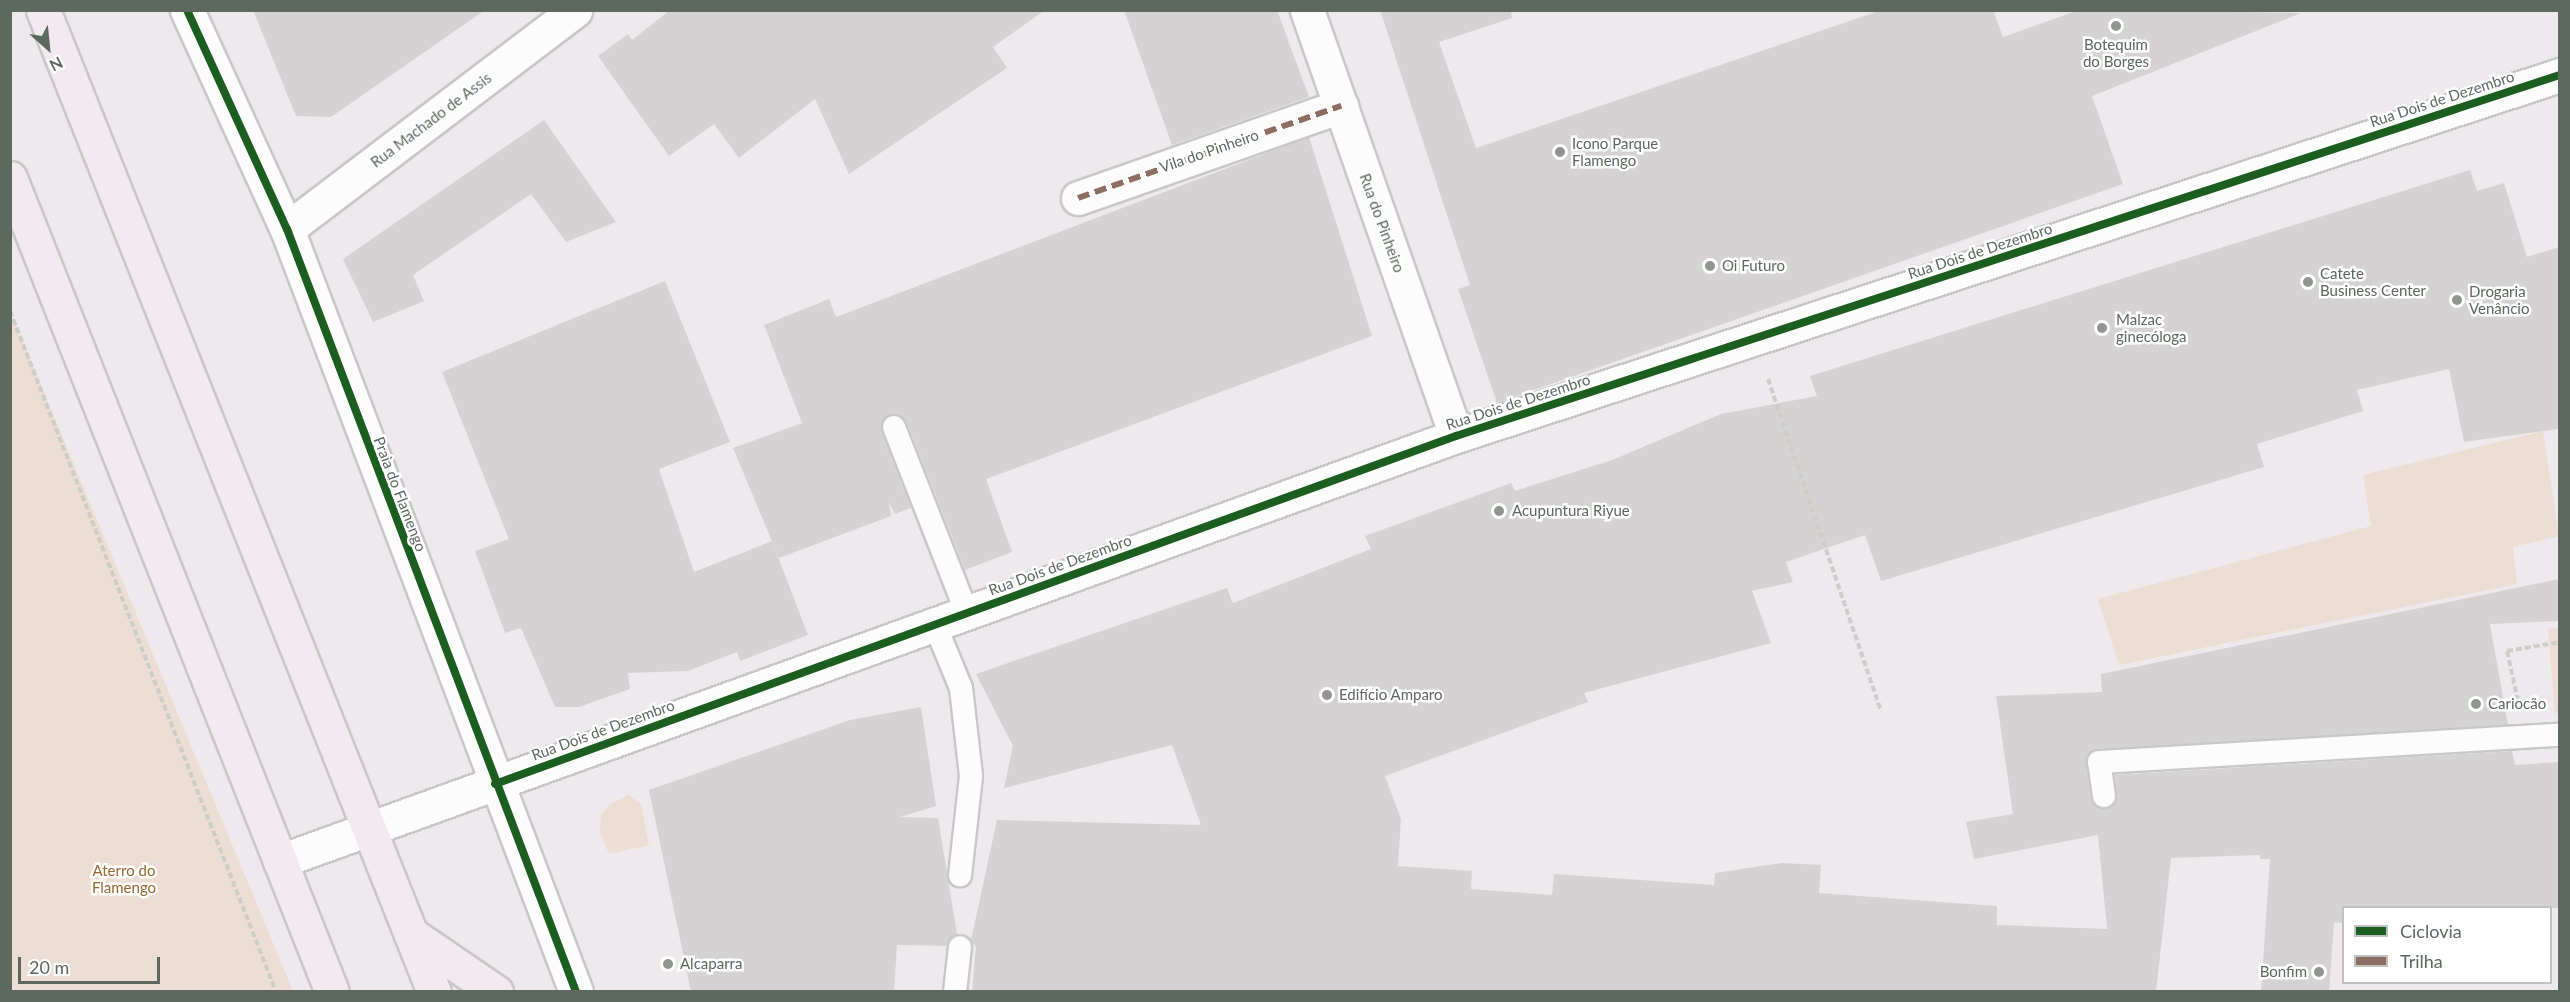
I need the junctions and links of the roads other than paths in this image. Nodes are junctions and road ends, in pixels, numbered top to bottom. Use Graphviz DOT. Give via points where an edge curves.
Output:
graph roads {
  1 [pos="43,10"];
  2 [pos="187,10"];
  3 [pos="575,10"];
  4 [pos="1307,10"];
  5 [pos="2559,75"];
  6 [pos="1341,106"];
  7 [pos="10,178"];
  8 [pos="1078,198"];
  9 [pos="287,229"];
  10 [pos="894,427"];
  11 [pos="1456,436"];
  12 [pos="967,613"];
  13 [pos="935,625"];
  14 [pos="2559,735"];
  15 [pos="495,784"];
  16 [pos="2104,796"];
  17 [pos="366,830"];
  18 [pos="280,861"];
  19 [pos="960,875"];
  20 [pos="411,934"];
  21 [pos="960,947"];
  22 [pos="332,992"];
  23 [pos="434,992"];
  24 [pos="496,992"];
  25 [pos="576,992"];
  26 [pos="955,992"];
  1 -- 17 [label="main road"];
  2 -- 9 [label="street, Praia do Flamengo"];
  3 -- 9 [label="street, Rua Machado de Assis"];
  4 -- 6 [label="street, Rua do Pinheiro"];
  5 -- 11 [label="street, Rua Dois de Dezembro"];
  6 -- 8 [label="street, Vila do Pinheiro"];
  6 -- 11 [label="street, Rua do Pinheiro"];
  7 -- 18 [label="main road"];
  9 -- 15 [label="street, Praia do Flamengo"];
  10 -- 12 [label="lane"];
  11 -- 12 [label="street, Rua Dois de Dezembro"];
  12 -- 13 [label="street, Rua Dois de Dezembro"];
  13 -- 15 [label="street, Rua Dois de Dezembro"];
  13 -- 19 [label="lane" via="962,688 971,776"];
  14 -- 16 [label="lane" via="2099,762"];
  15 -- 17 [label="street, Rua Dois de Dezembro"];
  15 -- 25 [label="street, Praia do Flamengo"];
  17 -- 18 [label="street, Rua Dois de Dezembro"];
  17 -- 20 [label="main road"];
  18 -- 22 [label="main road"];
  20 -- 23 [label="main road"];
  20 -- 24 [label="main road"];
  21 -- 26 [label="lane"];
}
